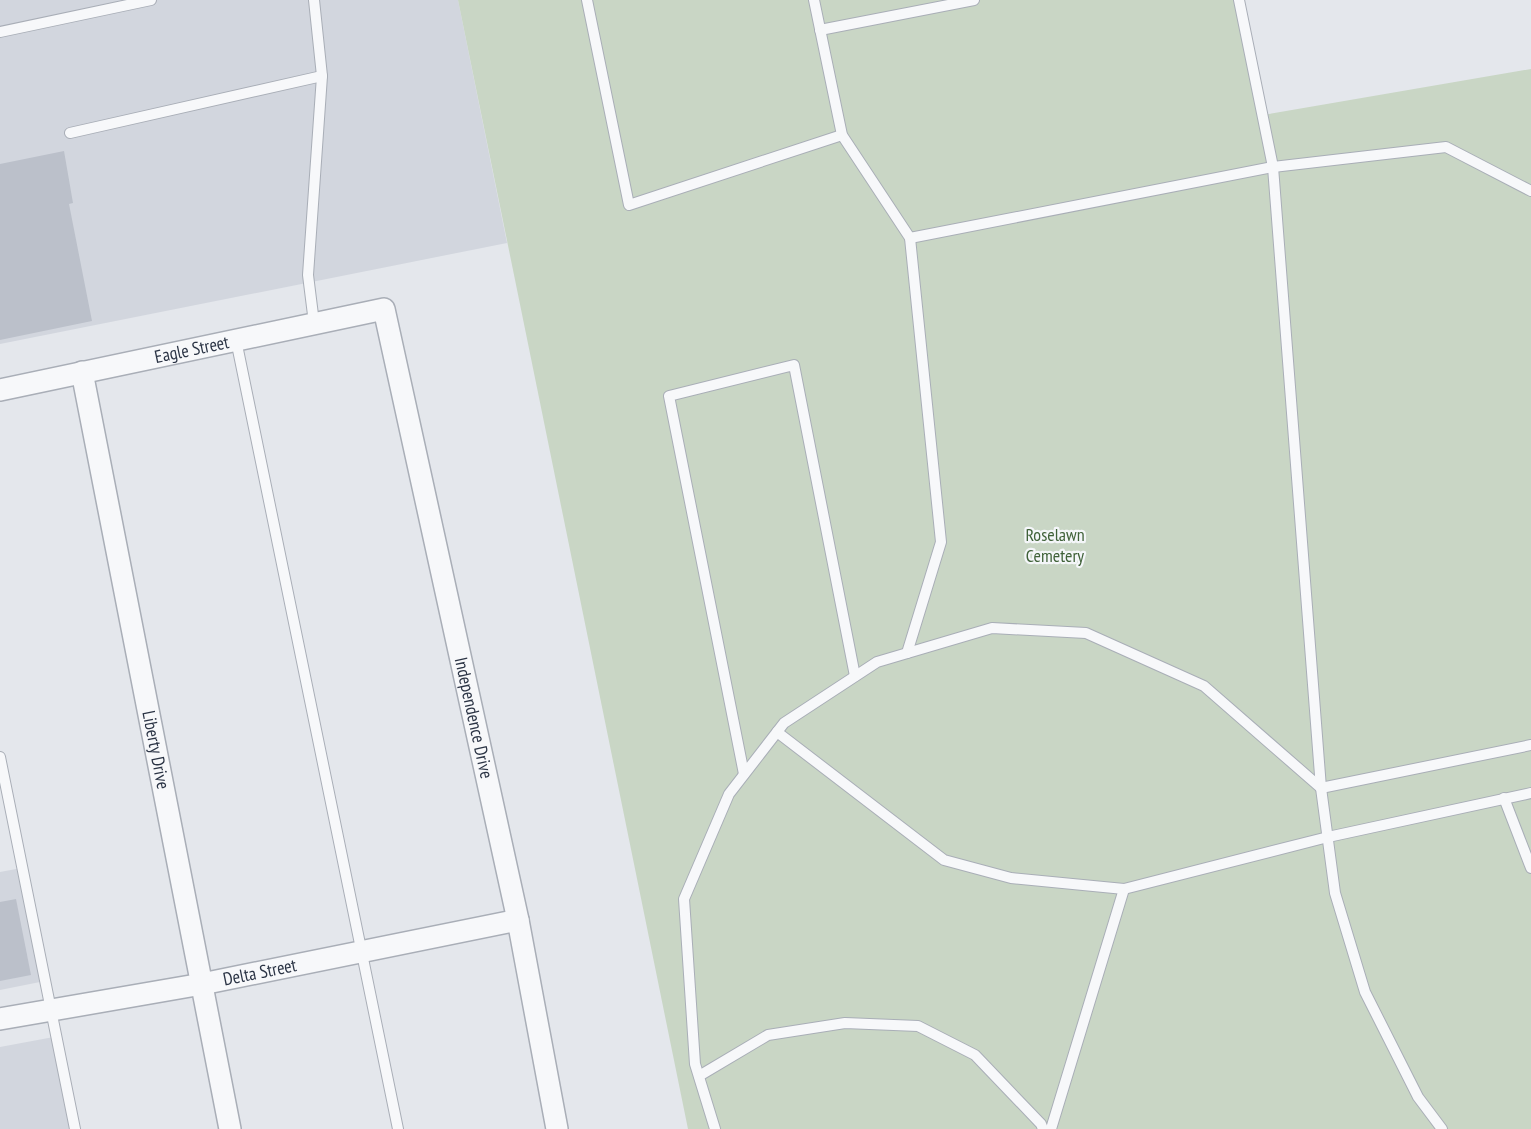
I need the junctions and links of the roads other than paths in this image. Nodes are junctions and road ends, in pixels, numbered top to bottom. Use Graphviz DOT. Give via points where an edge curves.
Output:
graph roads {
  1 [pos="151,0"];
  2 [pos="314,0"];
  3 [pos="587,0"];
  4 [pos="814,0"];
  5 [pos="974,0"];
  6 [pos="1239,0"];
  7 [pos="820,30"];
  8 [pos="0,32"];
  9 [pos="322,76"];
  10 [pos="70,134"];
  11 [pos="842,135"];
  12 [pos="1273,168"];
  13 [pos="1531,192"];
  14 [pos="910,238"];
  15 [pos="384,309"];
  16 [pos="314,323"];
  17 [pos="236,340"];
  18 [pos="82,372"];
  19 [pos="0,390"];
  20 [pos="907,653"];
  21 [pos="856,676"];
  22 [pos="777,732"];
  23 [pos="1531,745"];
  24 [pos="0,757"];
  25 [pos="744,774"];
  26 [pos="1321,788"];
  27 [pos="1531,792"];
  28 [pos="1504,798"];
  29 [pos="1328,837"];
  30 [pos="1531,868"];
  31 [pos="1124,889"];
  32 [pos="518,920"];
  33 [pos="362,952"];
  34 [pos="202,984"];
  35 [pos="52,1010"];
  36 [pos="0,1019"];
  37 [pos="699,1076"];
  38 [pos="75,1129"];
  39 [pos="230,1129"];
  40 [pos="398,1129"];
  41 [pos="557,1129"];
  42 [pos="715,1129"];
  43 [pos="1043,1129"];
  44 [pos="1051,1129"];
  45 [pos="1442,1129"];
  1 -- 8 [label="lane"];
  2 -- 9 [label="lane"];
  3 -- 11 [label="lane" via="629,204"];
  4 -- 7 [label="lane"];
  5 -- 7 [label="lane"];
  6 -- 12 [label="lane"];
  7 -- 11 [label="lane"];
  9 -- 10 [label="lane"];
  9 -- 16 [label="lane" via="308,275"];
  11 -- 14 [label="lane"];
  12 -- 13 [label="lane" via="1446,147"];
  12 -- 14 [label="lane"];
  12 -- 26 [label="lane"];
  14 -- 20 [label="lane" via="941,542"];
  15 -- 16 [label="street, Eagle Street"];
  15 -- 32 [label="street, Independence Drive"];
  16 -- 17 [label="street, Eagle Street"];
  17 -- 18 [label="street, Eagle Street"];
  17 -- 33 [label="lane"];
  18 -- 19 [label="street, Eagle Street"];
  18 -- 34 [label="street, Liberty Drive"];
  20 -- 21 [label="lane" via="877,662"];
  20 -- 26 [label="lane" via="992,628 1086,633 1204,686"];
  21 -- 22 [label="lane"];
  21 -- 25 [label="lane" via="794,365 669,396"];
  22 -- 25 [label="lane"];
  22 -- 31 [label="lane" via="944,860 1011,878"];
  23 -- 26 [label="lane"];
  24 -- 35 [label="lane"];
  25 -- 37 [label="lane" via="728,794 684,899 695,1064"];
  26 -- 29 [label="lane"];
  27 -- 28 [label="lane"];
  28 -- 29 [label="lane"];
  28 -- 30 [label="lane"];
  29 -- 31 [label="lane"];
  29 -- 45 [label="lane" via="1335,893 1365,992 1418,1097"];
  31 -- 44 [label="lane"];
  32 -- 33 [label="street, Delta Street"];
  32 -- 41 [label="street, Independence Drive"];
  33 -- 34 [label="street, Delta Street"];
  33 -- 40 [label="lane"];
  34 -- 35 [label="street, Delta Street"];
  34 -- 39 [label="street, Liberty Drive"];
  35 -- 36 [label="street, Delta Street"];
  35 -- 38 [label="lane"];
  37 -- 42 [label="lane"];
  37 -- 43 [label="lane" via="768,1035 845,1023 918,1026 975,1055"];
}
